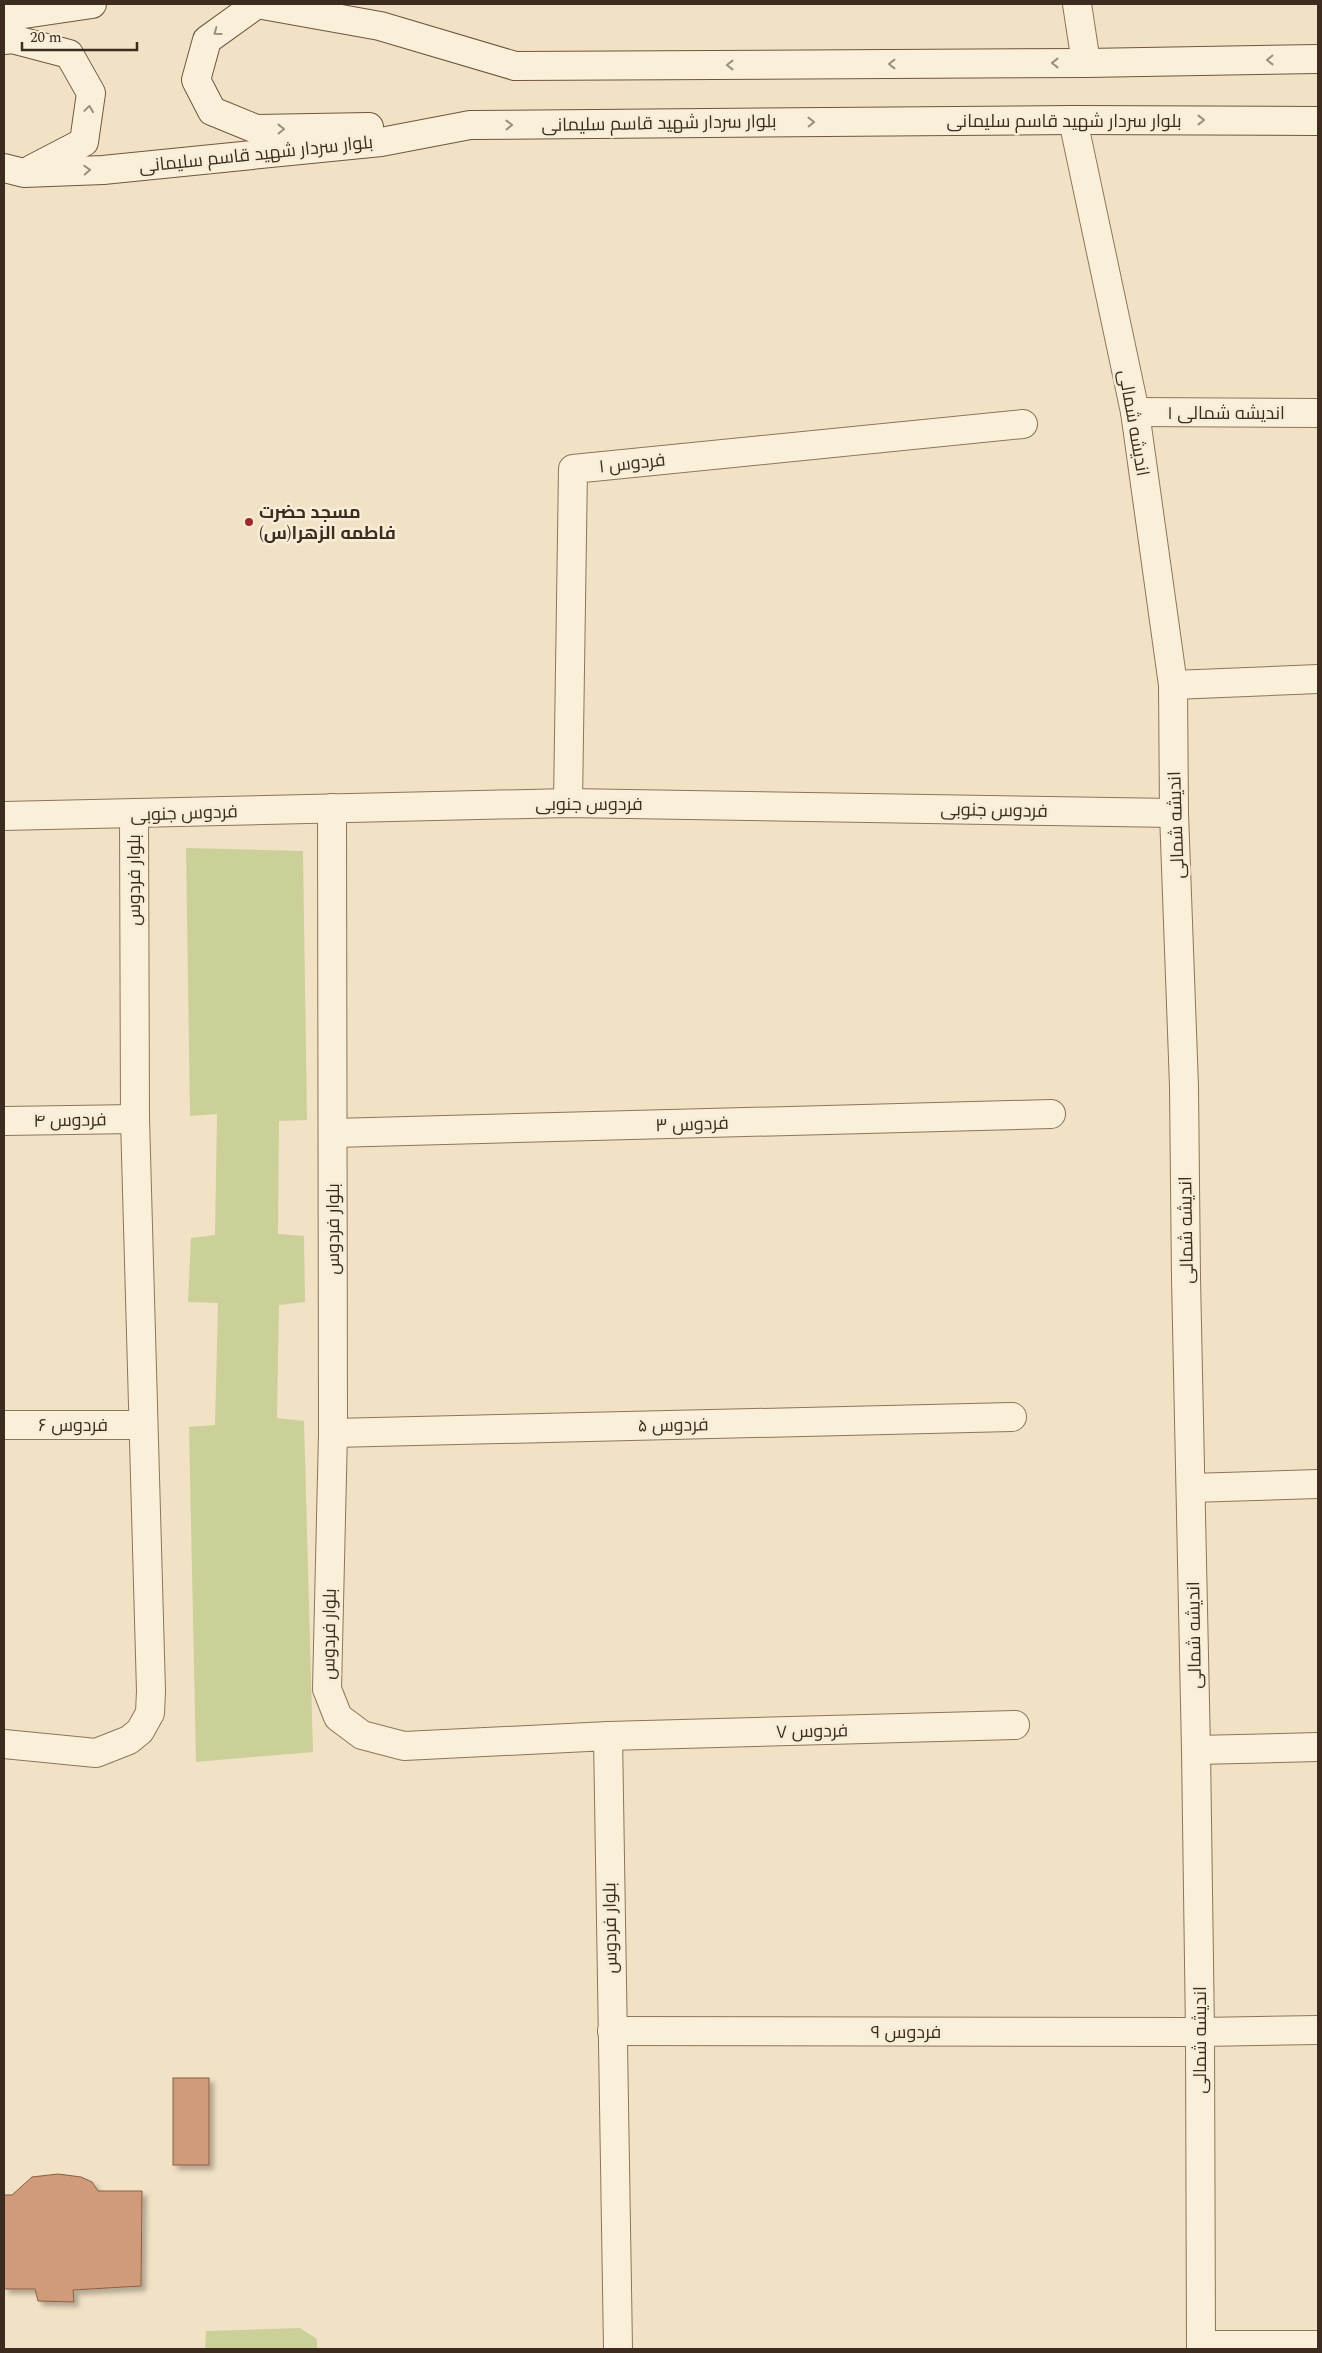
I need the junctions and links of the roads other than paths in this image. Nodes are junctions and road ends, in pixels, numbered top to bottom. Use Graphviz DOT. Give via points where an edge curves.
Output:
graph roads {
  1 [pos="92,4"];
  2 [pos="257,4"];
  3 [pos="1077,4"];
  4 [pos="4,17"];
  5 [pos="4,40"];
  6 [pos="1318,59"];
  7 [pos="1086,63"];
  8 [pos="1073,120"];
  9 [pos="1318,121"];
  10 [pos="470,125"];
  11 [pos="14,171"];
  12 [pos="1135,412"];
  13 [pos="1318,413"];
  14 [pos="1024,424"];
  15 [pos="1318,679"];
  16 [pos="1173,685"];
  17 [pos="568,803"];
  18 [pos="332,808"];
  19 [pos="1174,813"];
  20 [pos="134,814"];
  21 [pos="4,816"];
  22 [pos="1051,1114"];
  23 [pos="136,1119"];
  24 [pos="4,1121"];
  25 [pos="334,1133"];
  26 [pos="1012,1417"];
  27 [pos="4,1425"];
  28 [pos="142,1425"];
  29 [pos="334,1433"];
  30 [pos="1318,1484"];
  31 [pos="1191,1488"];
  32 [pos="1015,1726"];
  33 [pos="608,1736"];
  34 [pos="4,1744"];
  35 [pos="1318,1747"];
  36 [pos="1196,1750"];
  37 [pos="1318,2030"];
  38 [pos="612,2031"];
  39 [pos="1200,2032"];
  40 [pos="1318,2345"];
  41 [pos="1201,2347"];
  42 [pos="618,2349"];
  1 -- 4 [label="street"];
  7 -- 2 [label="street, one-way" via="515,66 380,26"];
  2 -- 10 [label="street, one-way" via="207,40 196,80 212,111 256,129"];
  3 -- 7 [label="street"];
  11 -- 5 [label="street, one-way" via="84,142 91,93 68,54 12,39"];
  6 -- 7 [label="street, one-way"];
  8 -- 9 [label="street, بلوار سردار شهید قاسم سلیمانی, one-way"];
  10 -- 8 [label="street, بلوار سردار شهید قاسم سلیمانی, one-way"];
  8 -- 12 [label="street, اندیشه شمالی"];
  11 -- 10 [label="street, بلوار سردار شهید قاسم سلیمانی, one-way" via="103,170 381,142"];
  12 -- 13 [label="street, اندیشه شمالی ۱"];
  12 -- 16 [label="street, اندیشه شمالی"];
  14 -- 17 [label="street, فردوس ۱" via="573,469"];
  15 -- 16 [label="street"];
  16 -- 19 [label="street, اندیشه شمالی"];
  17 -- 18 [label="street, فردوس جنوبی"];
  17 -- 19 [label="street, فردوس جنوبی"];
  18 -- 20 [label="street, فردوس جنوبی"];
  18 -- 25 [label="street, بلوار فردوس"];
  19 -- 31 [label="street, اندیشه شمالی" via="1184,1086"];
  20 -- 21 [label="street, فردوس جنوبی"];
  20 -- 23 [label="street, بلوار فردوس"];
  22 -- 25 [label="street, فردوس ۳"];
  23 -- 24 [label="street, فردوس ۴"];
  23 -- 28 [label="street, بلوار فردوس"];
  25 -- 29 [label="street, بلوار فردوس"];
  26 -- 29 [label="street, فردوس ۵"];
  27 -- 28 [label="street, فردوس ۶"];
  28 -- 34 [label="street, بلوار فردوس" via="150,1713 140,1731 129,1740 96,1753"];
  29 -- 33 [label="street, بلوار فردوس" via="327,1689 338,1717 362,1735 404,1746"];
  30 -- 31 [label="street"];
  31 -- 36 [label="street, اندیشه شمالی"];
  32 -- 33 [label="street, فردوس ۷"];
  33 -- 38 [label="street, بلوار فردوس"];
  35 -- 36 [label="street"];
  36 -- 39 [label="street, اندیشه شمالی"];
  37 -- 39 [label="street, فردوس ۹"];
  38 -- 39 [label="street, فردوس ۹"];
  38 -- 42 [label="street, بلوار فردوس"];
  39 -- 41 [label="street, اندیشه شمالی"];
  40 -- 41 [label="street"];
}
